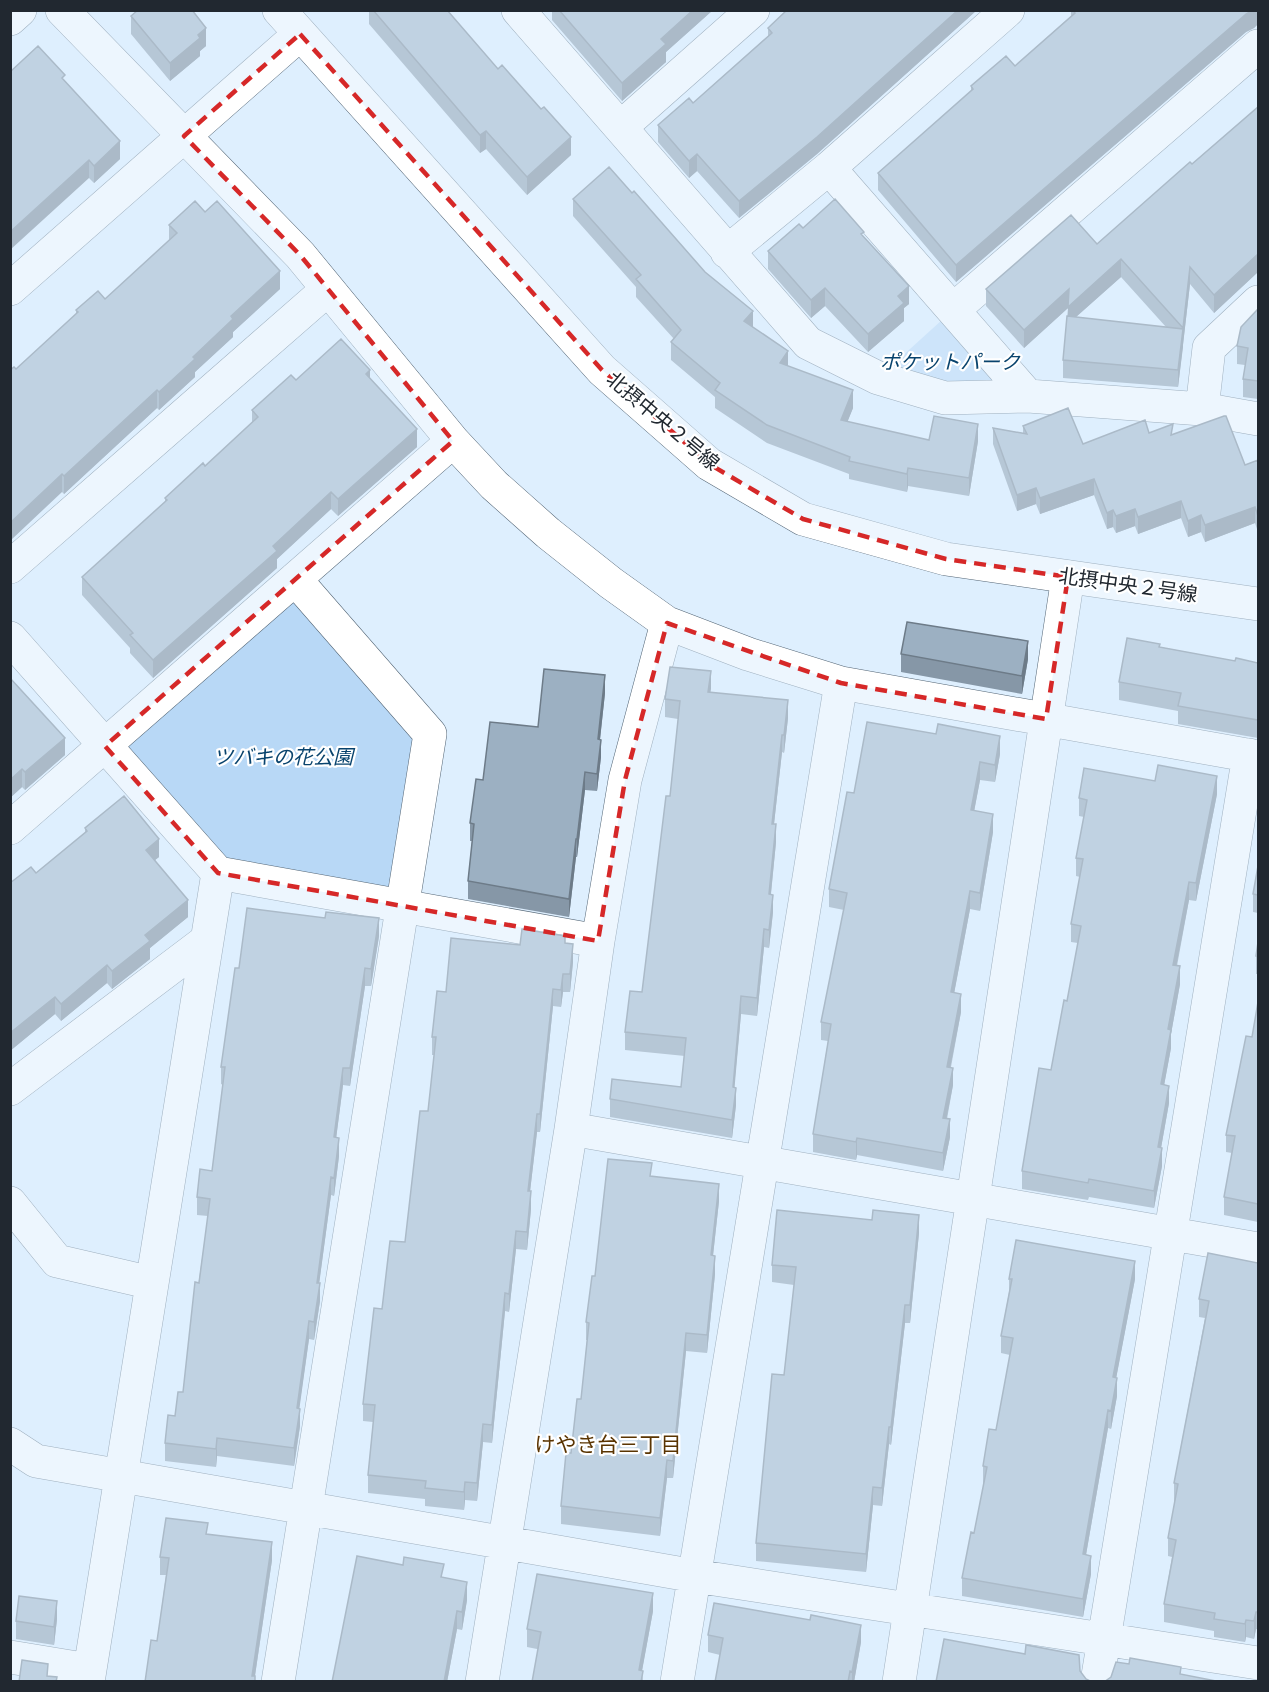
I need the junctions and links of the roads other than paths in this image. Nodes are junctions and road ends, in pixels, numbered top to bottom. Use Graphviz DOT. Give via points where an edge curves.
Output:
graph roads {
  1 [pos="20,10"];
  2 [pos="62,10"];
  3 [pos="518,10"];
  4 [pos="753,10"];
  5 [pos="1008,10"];
  6 [pos="10,19"];
  7 [pos="290,22"];
  8 [pos="1258,46"];
  9 [pos="621,127"];
  10 [pos="184,136"];
  11 [pos="829,168"];
  12 [pos="726,252"];
  13 [pos="10,289"];
  14 [pos="328,289"];
  15 [pos="1258,302"];
  16 [pos="953,310"];
  17 [pos="1028,396"];
  18 [pos="1202,409"];
  19 [pos="1258,418"];
  20 [pos="453,441"];
  21 [pos="10,567"];
  22 [pos="1068,577"];
  23 [pos="295,579"];
  24 [pos="1258,604"];
  25 [pos="667,623"];
  26 [pos="10,638"];
  27 [pos="841,682"];
  28 [pos="1046,719"];
  29 [pos="105,746"];
  30 [pos="1254,756"];
  31 [pos="10,828"];
  32 [pos="218,873"];
  33 [pos="402,906"];
  34 [pos="206,941"];
  35 [pos="597,941"];
  36 [pos="10,1089"];
  37 [pos="571,1129"];
  38 [pos="762,1163"];
  39 [pos="973,1199"];
  40 [pos="10,1203"];
  41 [pos="1171,1233"];
  42 [pos="1258,1249"];
  43 [pos="152,1283"];
  44 [pos="10,1444"];
  45 [pos="121,1475"];
  46 [pos="306,1508"];
  47 [pos="505,1542"];
  48 [pos="695,1575"];
  49 [pos="910,1609"];
  50 [pos="1104,1639"];
  51 [pos="10,1657"];
  52 [pos="1258,1664"];
  53 [pos="88,1676"];
  54 [pos="278,1682"];
  55 [pos="482,1682"];
  56 [pos="677,1682"];
  57 [pos="899,1682"];
  58 [pos="1096,1682"];
  1 -- 6 [label="street"];
  2 -- 10 [label="street"];
  3 -- 9 [label="street"];
  4 -- 9 [label="street"];
  5 -- 11 [label="street"];
  7 -- 10 [label="street"];
  7 -- 22 [label="street, 北摂中央２号線" via="602,370 709,464 803,519 946,559"];
  8 -- 16 [label="street"];
  9 -- 12 [label="street"];
  10 -- 13 [label="street"];
  10 -- 14 [label="street"];
  11 -- 12 [label="street"];
  11 -- 16 [label="street"];
  12 -- 17 [label="street" via="808,343 878,378 945,398"];
  14 -- 20 [label="street"];
  14 -- 21 [label="street"];
  15 -- 18 [label="street" via="1209,348"];
  16 -- 17 [label="street"];
  17 -- 18 [label="street"];
  18 -- 19 [label="street"];
  20 -- 23 [label="street"];
  20 -- 25 [label="street" via="494,485 548,533"];
  22 -- 24 [label="street, 北摂中央２号線"];
  22 -- 28 [label="street"];
  23 -- 29 [label="street"];
  23 -- 33 [label="street" via="430,734"];
  25 -- 27 [label="street" via="747,654"];
  25 -- 35 [label="street" via="625,780"];
  26 -- 29 [label="street"];
  27 -- 28 [label="street"];
  27 -- 38 [label="street"];
  28 -- 30 [label="street"];
  28 -- 39 [label="street"];
  29 -- 31 [label="street"];
  29 -- 32 [label="street"];
  30 -- 41 [label="street"];
  32 -- 33 [label="street"];
  32 -- 34 [label="street"];
  33 -- 35 [label="street"];
  33 -- 46 [label="street"];
  34 -- 36 [label="street"];
  34 -- 43 [label="street"];
  35 -- 37 [label="street"];
  37 -- 38 [label="street"];
  37 -- 47 [label="street"];
  38 -- 39 [label="street"];
  38 -- 48 [label="street"];
  39 -- 41 [label="street"];
  39 -- 49 [label="street"];
  40 -- 43 [label="street" via="57,1261"];
  41 -- 42 [label="street"];
  41 -- 50 [label="street"];
  43 -- 45 [label="street"];
  44 -- 45 [label="street" via="36,1461"];
  45 -- 46 [label="street"];
  45 -- 53 [label="street"];
  46 -- 47 [label="street"];
  46 -- 54 [label="street"];
  47 -- 48 [label="street"];
  47 -- 55 [label="street"];
  48 -- 49 [label="street"];
  48 -- 56 [label="street"];
  49 -- 50 [label="street"];
  49 -- 57 [label="street"];
  50 -- 52 [label="street"];
  50 -- 58 [label="street"];
  51 -- 53 [label="street"];
}
